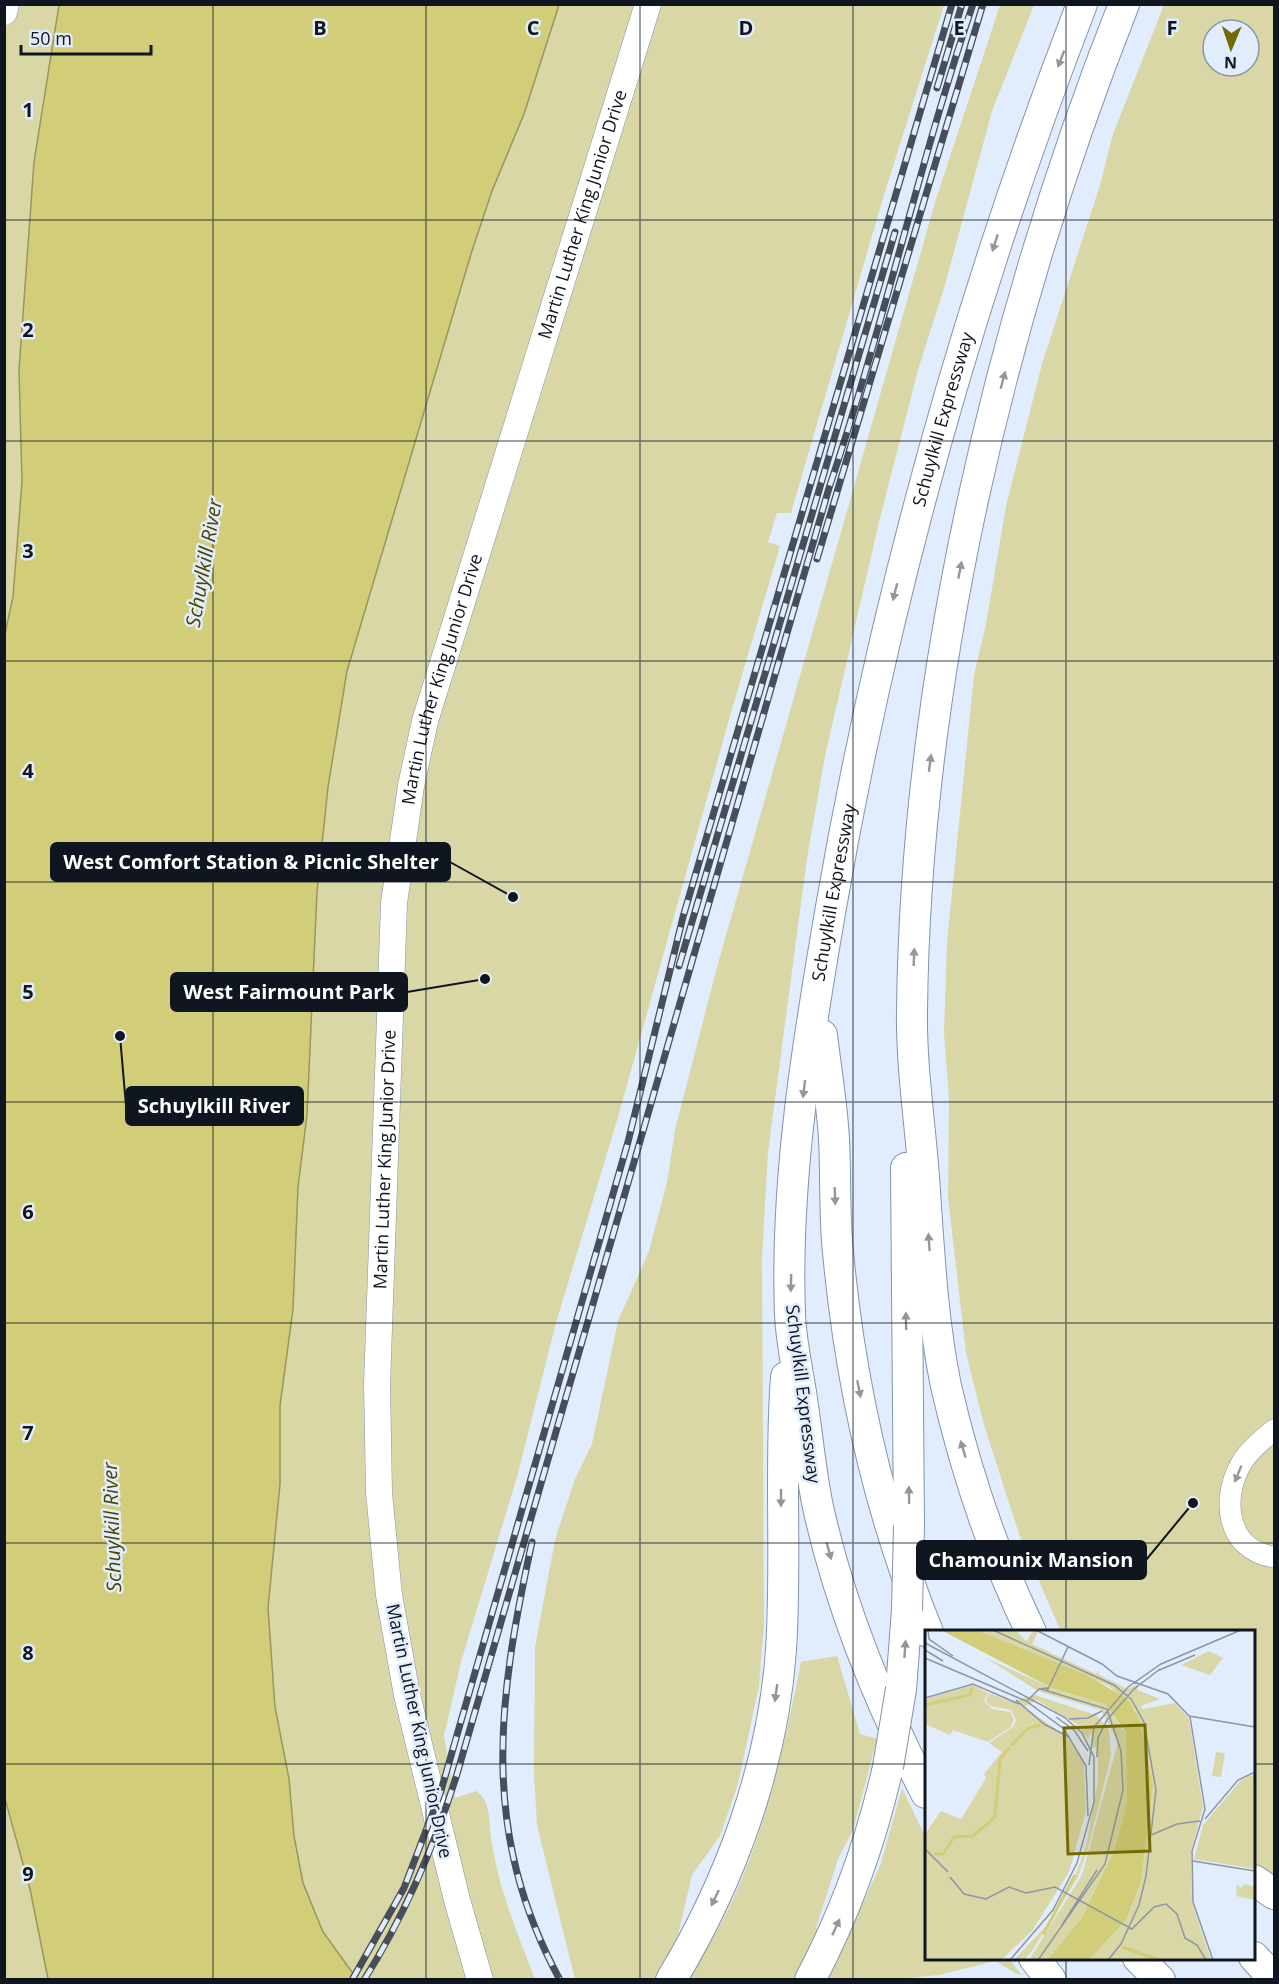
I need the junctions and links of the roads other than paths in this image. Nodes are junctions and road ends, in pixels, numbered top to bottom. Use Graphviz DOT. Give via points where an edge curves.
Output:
graph roads {
  1 [pos="6,4"];
  2 [pos="648,4"];
  3 [pos="1082,4"];
  4 [pos="1124,4"];
  5 [pos="4,12"];
  6 [pos="817,989"];
  7 [pos="912,1015"];
  8 [pos="790,1317"];
  9 [pos="1275,1430"];
  10 [pos="1275,1557"];
  11 [pos="927,1630"];
  12 [pos="1030,1630"];
  13 [pos="925,1789"];
  14 [pos="1255,1881"];
  15 [pos="1275,1894"];
  16 [pos="1035,1960"];
  17 [pos="1139,1960"];
  18 [pos="671,1978"];
  19 [pos="1050,1979"];
  20 [pos="480,1980"];
  21 [pos="810,1980"];
  22 [pos="1160,1980"];
  1 -- 5 [label="main road"];
  2 -- 20 [label="main road, Martin Luther King Junior Drive" via="425,721 394,903 377,1384 380,1503 389,1595 407,1695"];
  3 -- 6 [label="highway, Schuylkill Expressway, one-way" via="996,241 930,458 862,741"];
  7 -- 4 [label="highway, one-way" via="914,933 925,804 941,679 975,497 1046,229"];
  6 -- 8 [label="highway, Schuylkill Expressway, one-way" via="796,1166"];
  6 -- 11 [label="highway, one-way" via="834,1138 838,1251 852,1354 871,1453"];
  12 -- 7 [label="highway, one-way" via="984,1514 946,1383 930,1260"];
  21 -- 7 [label="highway, one-way, bridge" via="856,1879 888,1767 901,1689 909,1526 905,1238"];
  8 -- 13 [label="highway, Schuylkill Expressway, one-way" via="812,1477 829,1552 858,1644"];
  8 -- 18 [label="highway, one-way" via="781,1440 781,1650 770,1730 749,1808 719,1889"];
  9 -- 10 [label="street, one-way" via="1245,1458 1230,1503 1236,1534 1243,1545"];
  14 -- 15 [label="highway"];
  16 -- 19 [label="highway"];
  17 -- 22 [label="highway"];
}
